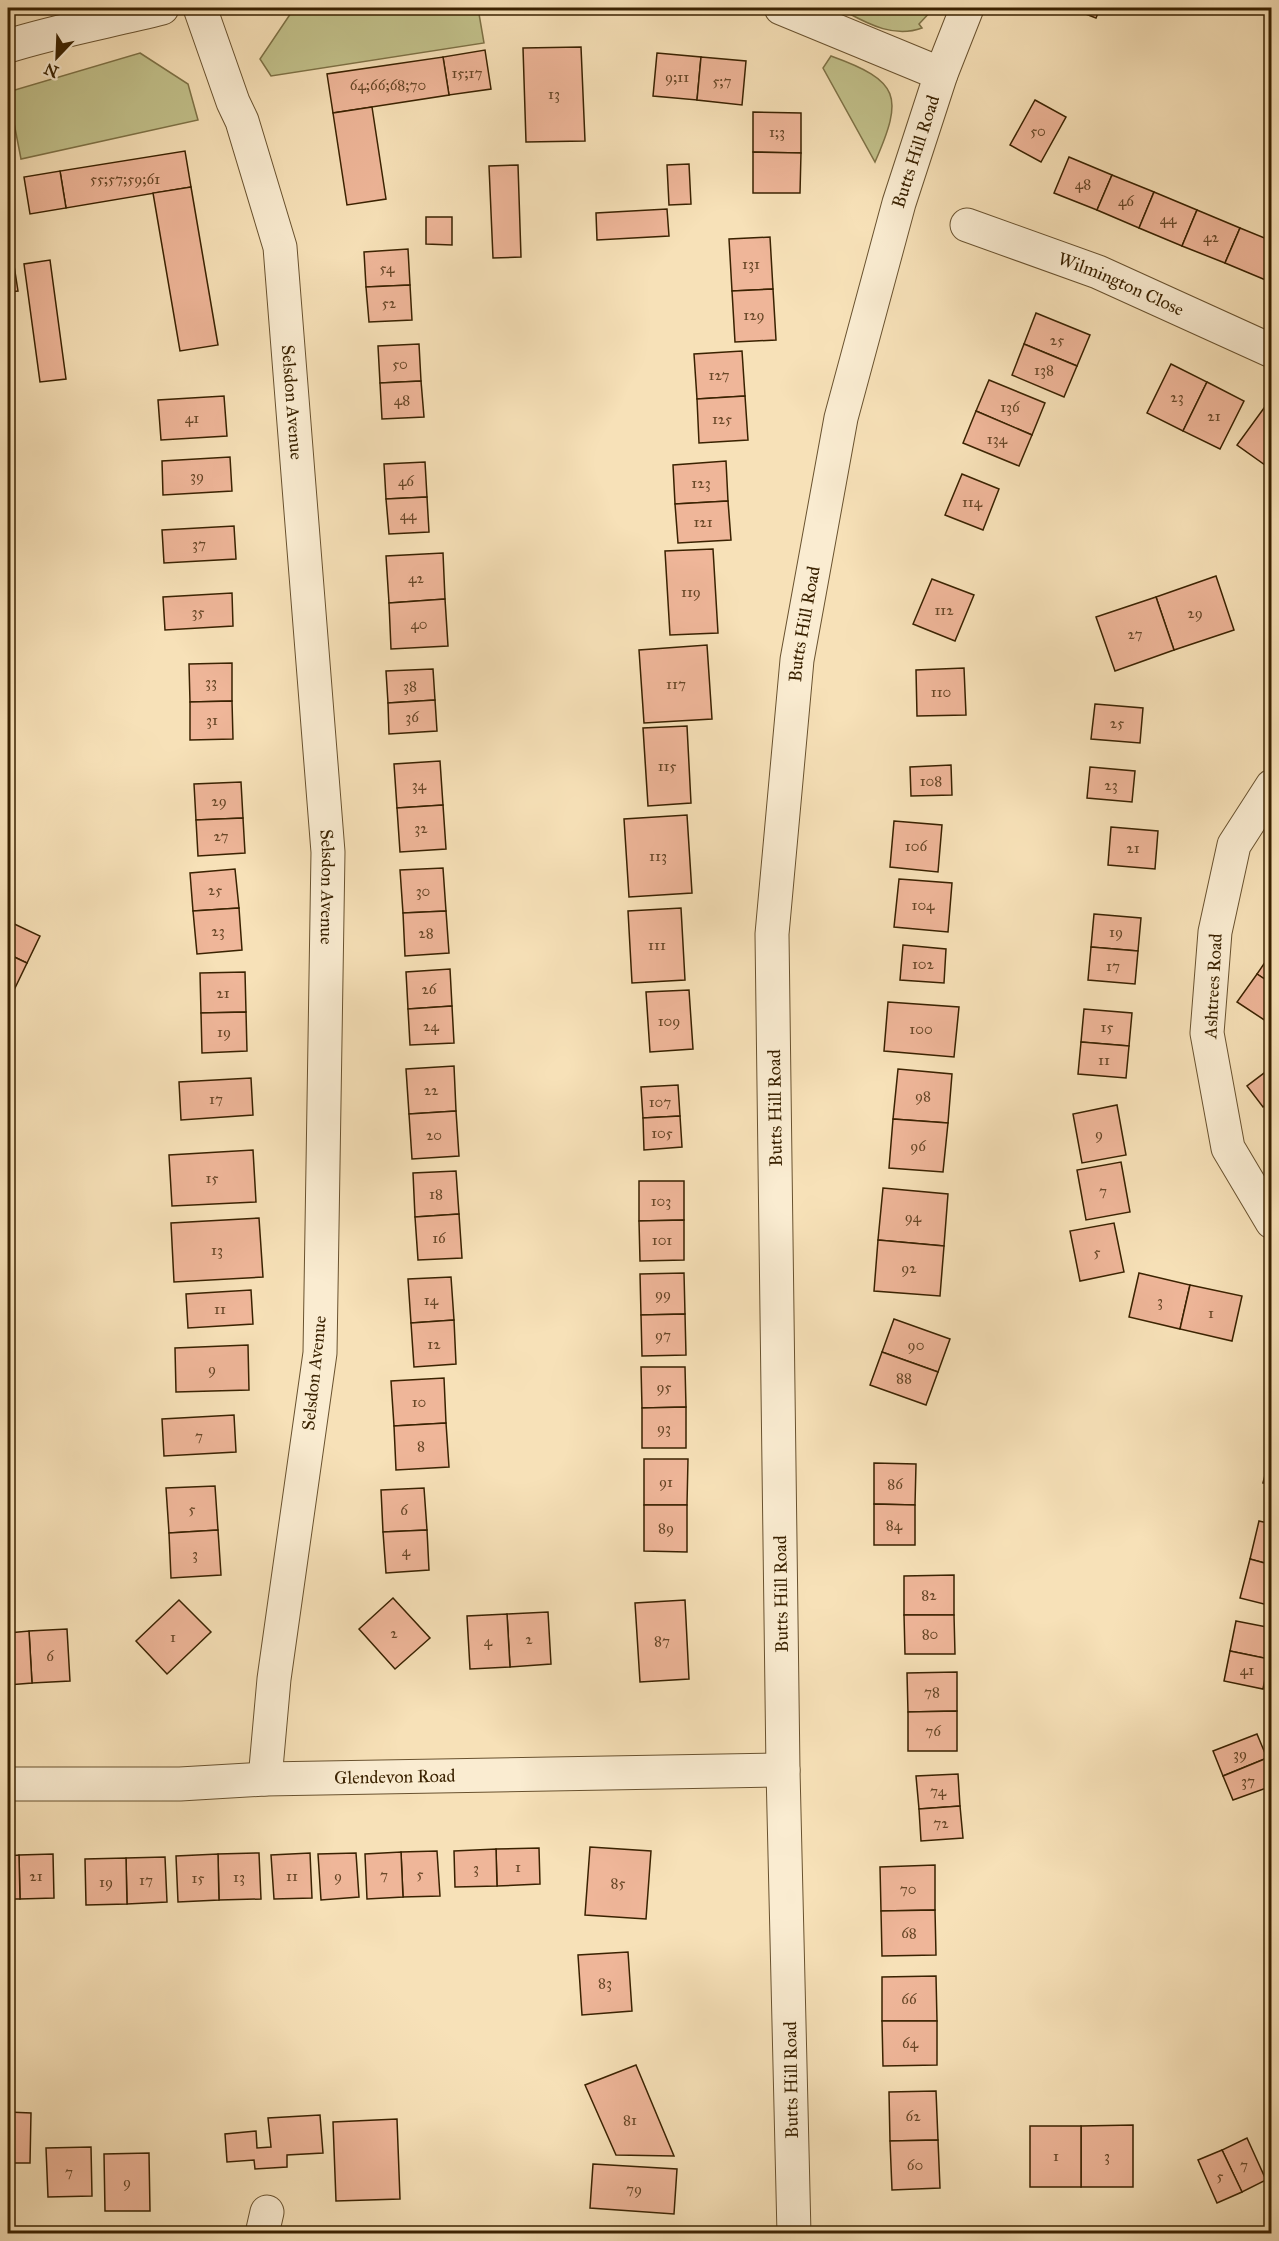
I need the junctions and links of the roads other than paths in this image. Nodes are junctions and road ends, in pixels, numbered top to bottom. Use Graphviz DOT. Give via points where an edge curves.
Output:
graph roads {
  1 [pos="162,8"];
  2 [pos="200,8"];
  3 [pos="781,8"];
  4 [pos="967,8"];
  5 [pos="8,46"];
  6 [pos="941,74"];
  7 [pos="967,225"];
  8 [pos="1272,351"];
  9 [pos="1272,786"];
  10 [pos="1272,1222"];
  11 [pos="783,1770"];
  12 [pos="265,1779"];
  13 [pos="8,1784"];
  14 [pos="794,2234"];
  1 -- 5 [label="street" via="57,30"];
  2 -- 12 [label="street, Selsdon Avenue" via="242,121 280,247 328,852 320,1353 274,1679"];
  3 -- 6 [label="street"];
  4 -- 6 [label="street, Butts Hill Road"];
  6 -- 11 [label="street, Butts Hill Road" via="899,203 841,418 797,660 772,934"];
  7 -- 8 [label="street, Wilmington Close" via="1098,272"];
  9 -- 10 [label="street, Ashtrees Road" via="1234,845 1215,932 1207,1033 1228,1148"];
  11 -- 12 [label="street, Glendevon Road"];
  11 -- 14 [label="street, Butts Hill Road"];
  12 -- 13 [label="street, Glendevon Road" via="180,1784"];
}
